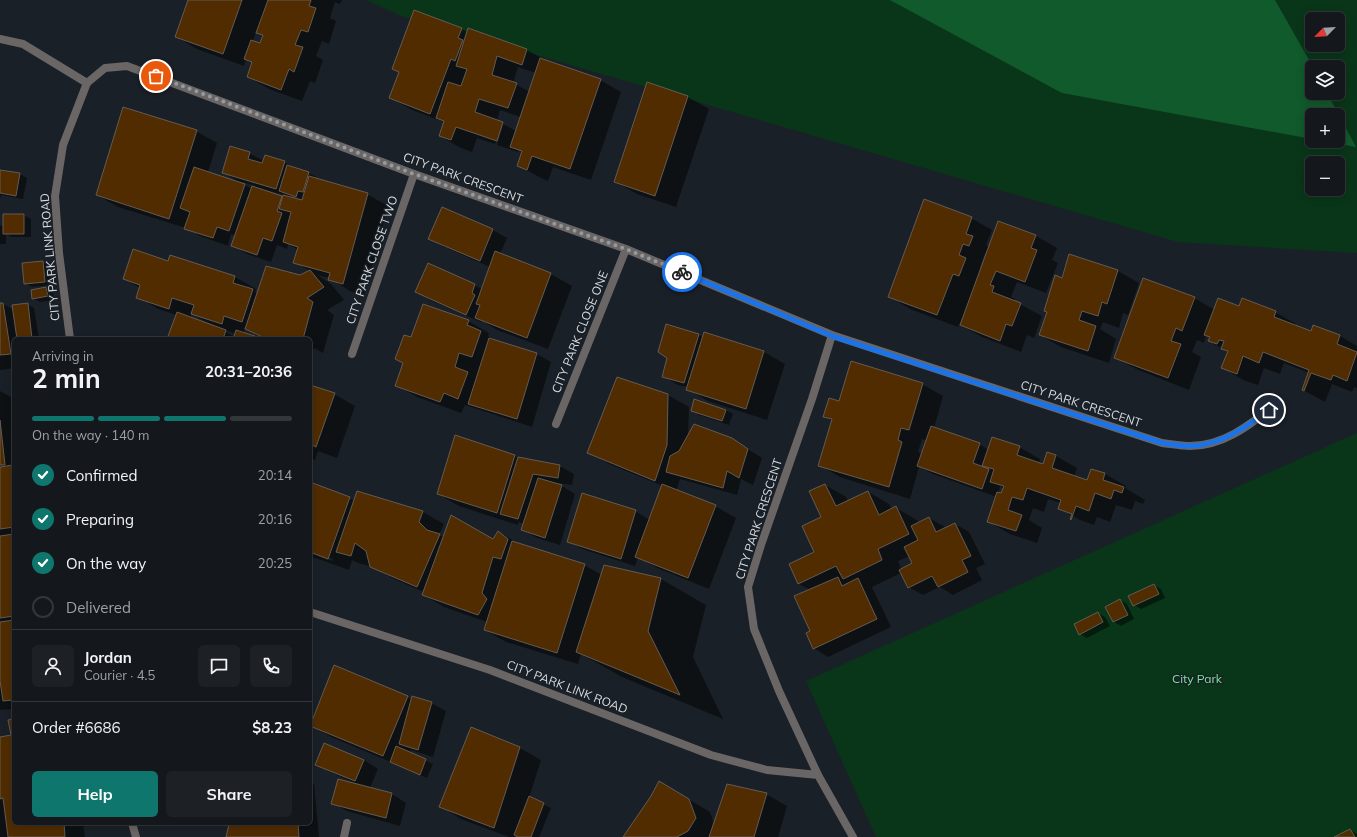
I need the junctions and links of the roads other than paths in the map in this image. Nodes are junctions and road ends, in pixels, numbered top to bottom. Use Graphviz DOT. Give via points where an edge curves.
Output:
graph roads {
  1 [pos="0,39"];
  2 [pos="87,83"];
  3 [pos="414,174"];
  4 [pos="626,249"];
  5 [pos="832,336"];
  6 [pos="70,337"];
  7 [pos="352,354"];
  8 [pos="1278,403"];
  9 [pos="556,424"];
  10 [pos="312,613"];
  11 [pos="818,776"];
  12 [pos="347,822"];
  13 [pos="133,825"];
  14 [pos="136,837"];
  15 [pos="344,837"];
  16 [pos="853,837"];
  1 -- 2 [label="street" via="23,44"];
  2 -- 3 [label="street, CITY PARK CRESCENT" via="105,68 128,66"];
  2 -- 6 [label="street, CITY PARK LINK ROAD" via="63,145 55,196"];
  3 -- 4 [label="street, CITY PARK CRESCENT"];
  3 -- 7 [label="street, CITY PARK CLOSE TWO"];
  4 -- 5 [label="street, CITY PARK CRESCENT"];
  4 -- 9 [label="street, CITY PARK CLOSE ONE"];
  5 -- 8 [label="street, CITY PARK CRESCENT" via="1162,443 1190,446 1230,436 1251,424"];
  5 -- 11 [label="street, CITY PARK CRESCENT" via="748,587 754,629"];
  10 -- 11 [label="street, CITY PARK LINK ROAD" via="490,670 711,755 767,770"];
  11 -- 16 [label="street, CITY PARK CRESCENT"];
  12 -- 15 [label="street"];
  13 -- 14 [label="street"];
}
